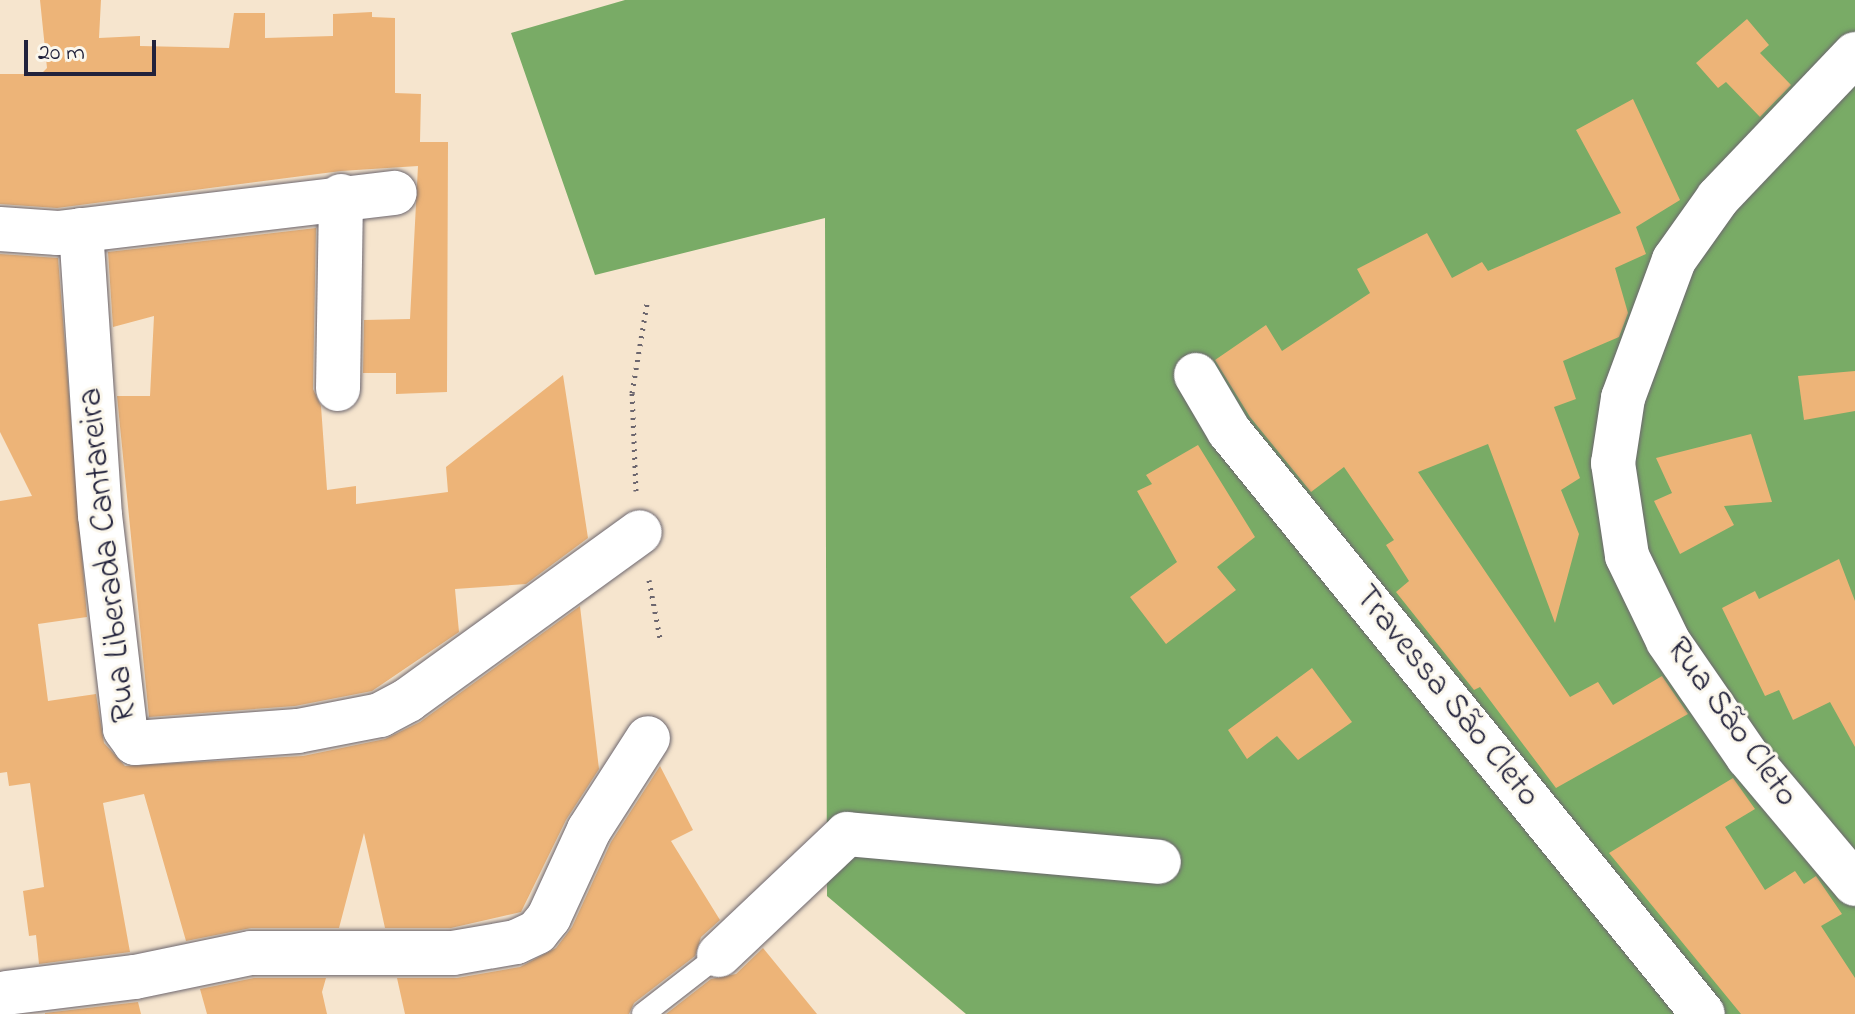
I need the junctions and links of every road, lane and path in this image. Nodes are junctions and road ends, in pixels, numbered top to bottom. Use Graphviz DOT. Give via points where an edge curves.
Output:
graph roads {
  1 [pos="1855,54"];
  2 [pos="395,193"];
  3 [pos="341,196"];
  4 [pos="0,229"];
  5 [pos="81,230"];
  6 [pos="647,303"];
  7 [pos="1196,375"];
  8 [pos="338,389"];
  9 [pos="640,532"];
  10 [pos="660,638"];
  11 [pos="648,738"];
  12 [pos="1159,862"];
  13 [pos="1855,884"];
  14 [pos="719,955"];
  15 [pos="5,989"];
  16 [pos="643,1014"];
  17 [pos="1703,1014"];
  1 -- 13 [label="street, Rua São Cleto" via="1718,198 1674,260 1623,398 1613,463 1627,556 1668,641 1748,757"];
  2 -- 3 [label="street"];
  3 -- 5 [label="street"];
  3 -- 8 [label="street"];
  4 -- 5 [label="street"];
  5 -- 9 [label="street, Rua Liberada Cantareira" via="100,515 125,729 135,743 298,731 380,715"];
  6 -- 9 [label="path" via="632,393"];
  7 -- 17 [label="street, Travessa São Cleto" via="1229,431"];
  9 -- 10 [label="path"];
  11 -- 15 [label="street" via="595,818 549,917 537,932 516,942 453,953 251,953 135,977"];
  12 -- 14 [label="street" via="847,834"];
  14 -- 16 [label="lane"];
}
